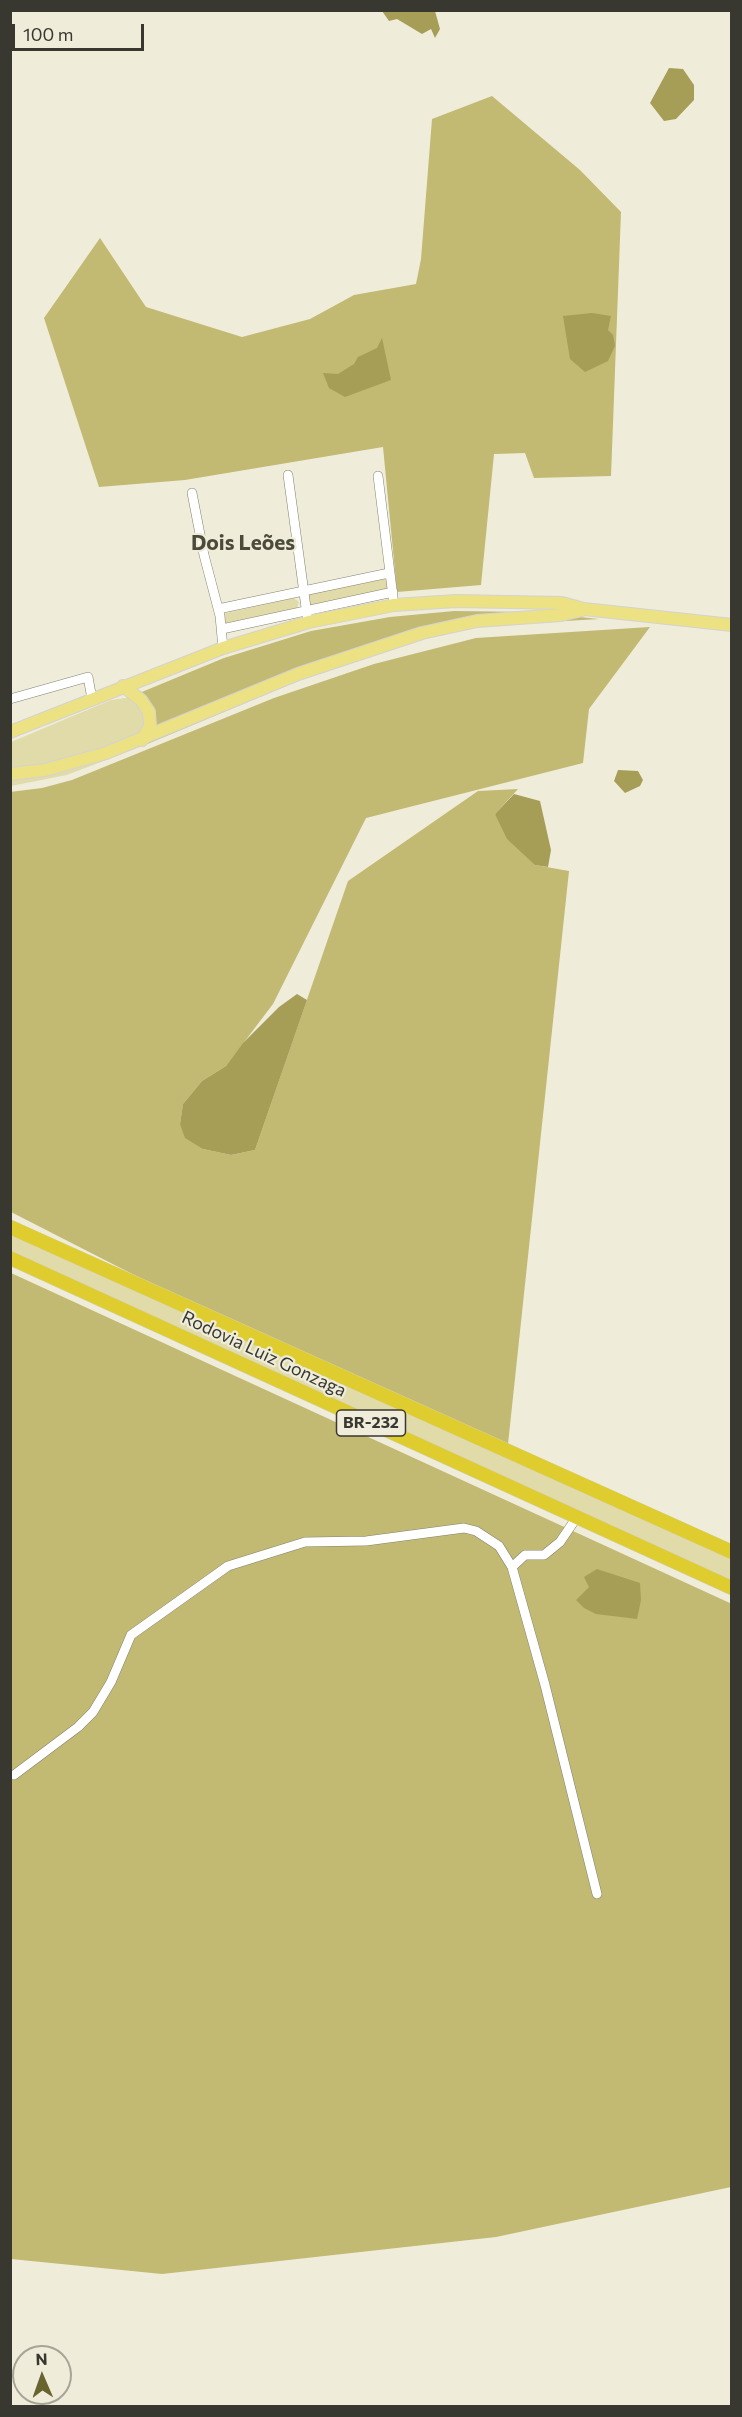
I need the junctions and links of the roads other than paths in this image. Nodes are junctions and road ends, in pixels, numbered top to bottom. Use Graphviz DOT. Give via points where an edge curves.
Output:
graph roads {
  1 [pos="288,475"];
  2 [pos="378,476"];
  3 [pos="192,493"];
  4 [pos="390,573"];
  5 [pos="302,591"];
  6 [pos="394,599"];
  7 [pos="218,609"];
  8 [pos="584,609"];
  9 [pos="306,610"];
  10 [pos="309,622"];
  11 [pos="732,625"];
  12 [pos="222,629"];
  13 [pos="223,648"];
  14 [pos="123,686"];
  15 [pos="10,699"];
  16 [pos="92,699"];
  17 [pos="10,732"];
  18 [pos="142,740"];
  19 [pos="10,774"];
  20 [pos="12,1227"];
  21 [pos="10,1258"];
  22 [pos="577,1517"];
  23 [pos="732,1552"];
  24 [pos="512,1567"];
  25 [pos="732,1588"];
  26 [pos="14,1775"];
  27 [pos="597,1894"];
  1 -- 5 [label="street"];
  2 -- 4 [label="street"];
  3 -- 7 [label="street"];
  4 -- 5 [label="street"];
  4 -- 6 [label="street"];
  5 -- 7 [label="street"];
  5 -- 9 [label="street"];
  6 -- 8 [label="main road" via="511,600 562,603"];
  6 -- 9 [label="street"];
  6 -- 10 [label="main road"];
  7 -- 12 [label="street"];
  8 -- 11 [label="main road"];
  8 -- 18 [label="main road" via="561,615 477,621 375,647 298,674"];
  9 -- 10 [label="street"];
  9 -- 12 [label="street"];
  10 -- 13 [label="main road"];
  12 -- 13 [label="street"];
  13 -- 14 [label="main road"];
  14 -- 16 [label="main road"];
  14 -- 18 [label="main road" via="149,712 150,726"];
  15 -- 16 [label="street" via="88,677"];
  16 -- 17 [label="main road"];
  18 -- 19 [label="main road" via="69,765"];
  20 -- 23 [label="highway, Rodovia Luiz Gonzaga / BR-232"];
  21 -- 22 [label="highway, Rodovia Luiz Gonzaga / BR-232"];
  22 -- 24 [label="street" via="560,1542 544,1555 525,1555"];
  22 -- 25 [label="highway, Rodovia Luiz Gonzaga / BR-232"];
  24 -- 26 [label="street" via="499,1546 486,1535 464,1528 366,1541 305,1542 235,1563 130,1635 111,1682 93,1712"];
  24 -- 27 [label="street"];
}
